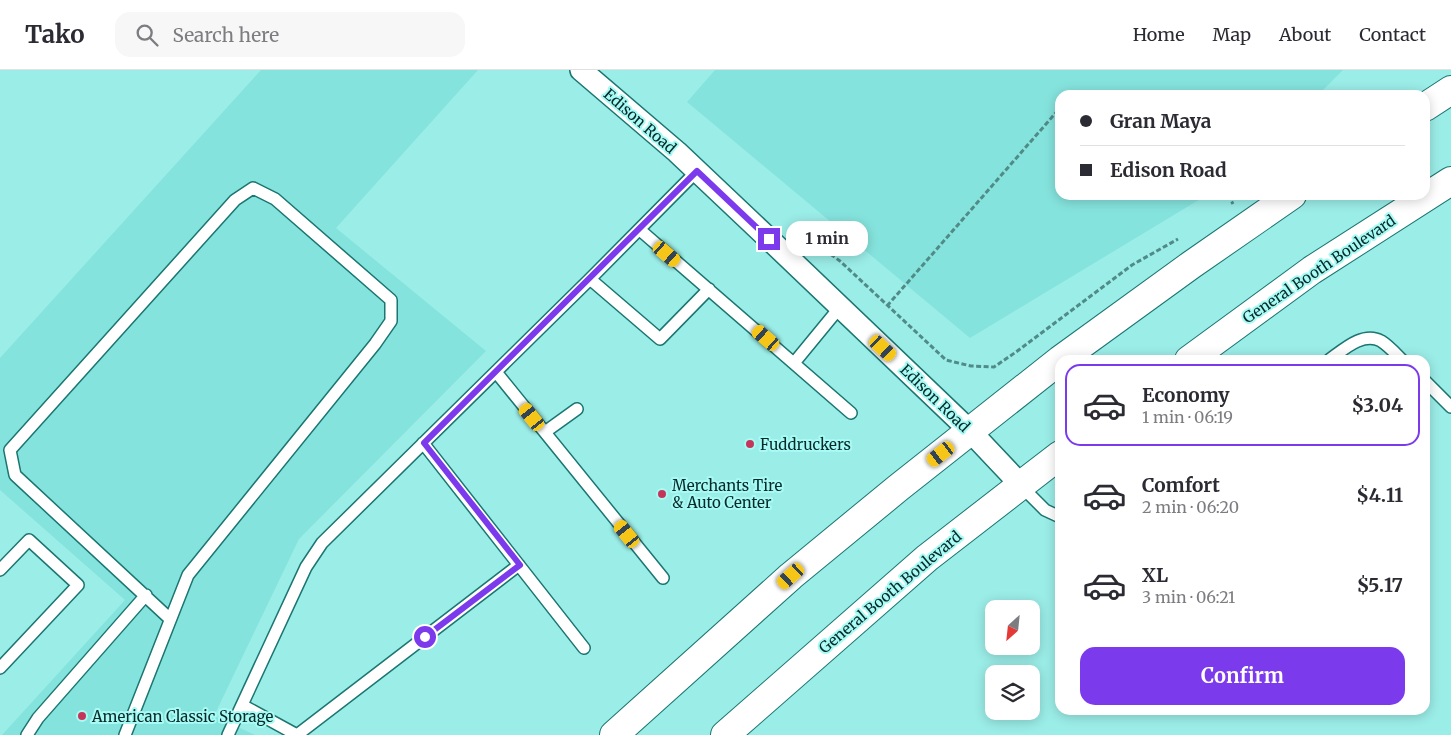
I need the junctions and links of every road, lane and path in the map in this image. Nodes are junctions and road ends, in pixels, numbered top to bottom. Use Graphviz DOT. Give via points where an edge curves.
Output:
graph roads {
  1 [pos="582,70"];
  2 [pos="1451,90"];
  3 [pos="1430,104"];
  4 [pos="1055,114"];
  5 [pos="697,171"];
  6 [pos="1451,181"];
  7 [pos="1430,194"];
  8 [pos="1230,200"];
  9 [pos="1285,200"];
  10 [pos="1421,200"];
  11 [pos="1241,203"];
  12 [pos="793,228"];
  13 [pos="640,230"];
  14 [pos="1183,236"];
  15 [pos="590,279"];
  16 [pos="708,289"];
  17 [pos="887,306"];
  18 [pos="840,307"];
  19 [pos="1067,355"];
  20 [pos="1196,355"];
  21 [pos="1336,355"];
  22 [pos="1396,355"];
  23 [pos="794,363"];
  24 [pos="1055,364"];
  25 [pos="496,372"];
  26 [pos="1430,386"];
  27 [pos="1451,407"];
  28 [pos="577,409"];
  29 [pos="852,413"];
  30 [pos="970,431"];
  31 [pos="545,432"];
  32 [pos="424,443"];
  33 [pos="1055,459"];
  34 [pos="1020,486"];
  35 [pos="1055,515"];
  36 [pos="520,565"];
  37 [pos="0,570"];
  38 [pos="663,578"];
  39 [pos="146,595"];
  40 [pos="170,619"];
  41 [pos="584,648"];
  42 [pos="0,668"];
  43 [pos="242,705"];
  44 [pos="27,735"];
  45 [pos="125,735"];
  46 [pos="228,735"];
  47 [pos="297,735"];
  48 [pos="614,735"];
  49 [pos="725,735"];
  1 -- 5 [label="street, Edison Road"];
  2 -- 3 [label="highway"];
  4 -- 17 [label="path"];
  5 -- 13 [label="lane"];
  5 -- 18 [label="street, Edison Road"];
  6 -- 7 [label="highway, General Booth Boulevard"];
  8 -- 11 [label="path" via="1234,207"];
  9 -- 19 [label="highway"];
  10 -- 20 [label="highway, General Booth Boulevard" via="1312,270"];
  12 -- 17 [label="path" via="840,261"];
  13 -- 15 [label="lane"];
  13 -- 16 [label="lane"];
  14 -- 17 [label="path" via="1132,265 994,367 946,360"];
  15 -- 16 [label="lane" via="660,338"];
  15 -- 25 [label="lane"];
  16 -- 23 [label="lane"];
  18 -- 23 [label="lane"];
  18 -- 30 [label="street, Edison Road"];
  21 -- 22 [label="lane" via="1356,341 1369,338 1381,341"];
  23 -- 29 [label="lane"];
  24 -- 30 [label="highway"];
  25 -- 31 [label="lane"];
  25 -- 32 [label="lane"];
  26 -- 27 [label="lane"];
  28 -- 31 [label="lane"];
  30 -- 34 [label="street, Edison Road"];
  30 -- 48 [label="highway" via="791,576"];
  31 -- 38 [label="lane"];
  32 -- 36 [label="lane"];
  32 -- 43 [label="lane" via="322,543 306,567"];
  33 -- 34 [label="highway, General Booth Boulevard"];
  34 -- 35 [label="lane" via="1045,510"];
  34 -- 49 [label="highway, General Booth Boulevard" via="926,558"];
  36 -- 41 [label="lane"];
  36 -- 47 [label="lane"];
  37 -- 42 [label="lane" via="29,540 78,585"];
  39 -- 40 [label="lane"];
  39 -- 40 [label="lane" via="16,475 10,450 235,200 253,188 274,199 391,300 391,320 376,344 188,575"];
  39 -- 44 [label="lane" via="38,718"];
  40 -- 45 [label="lane"];
  43 -- 46 [label="lane"];
  43 -- 47 [label="lane"];
}
